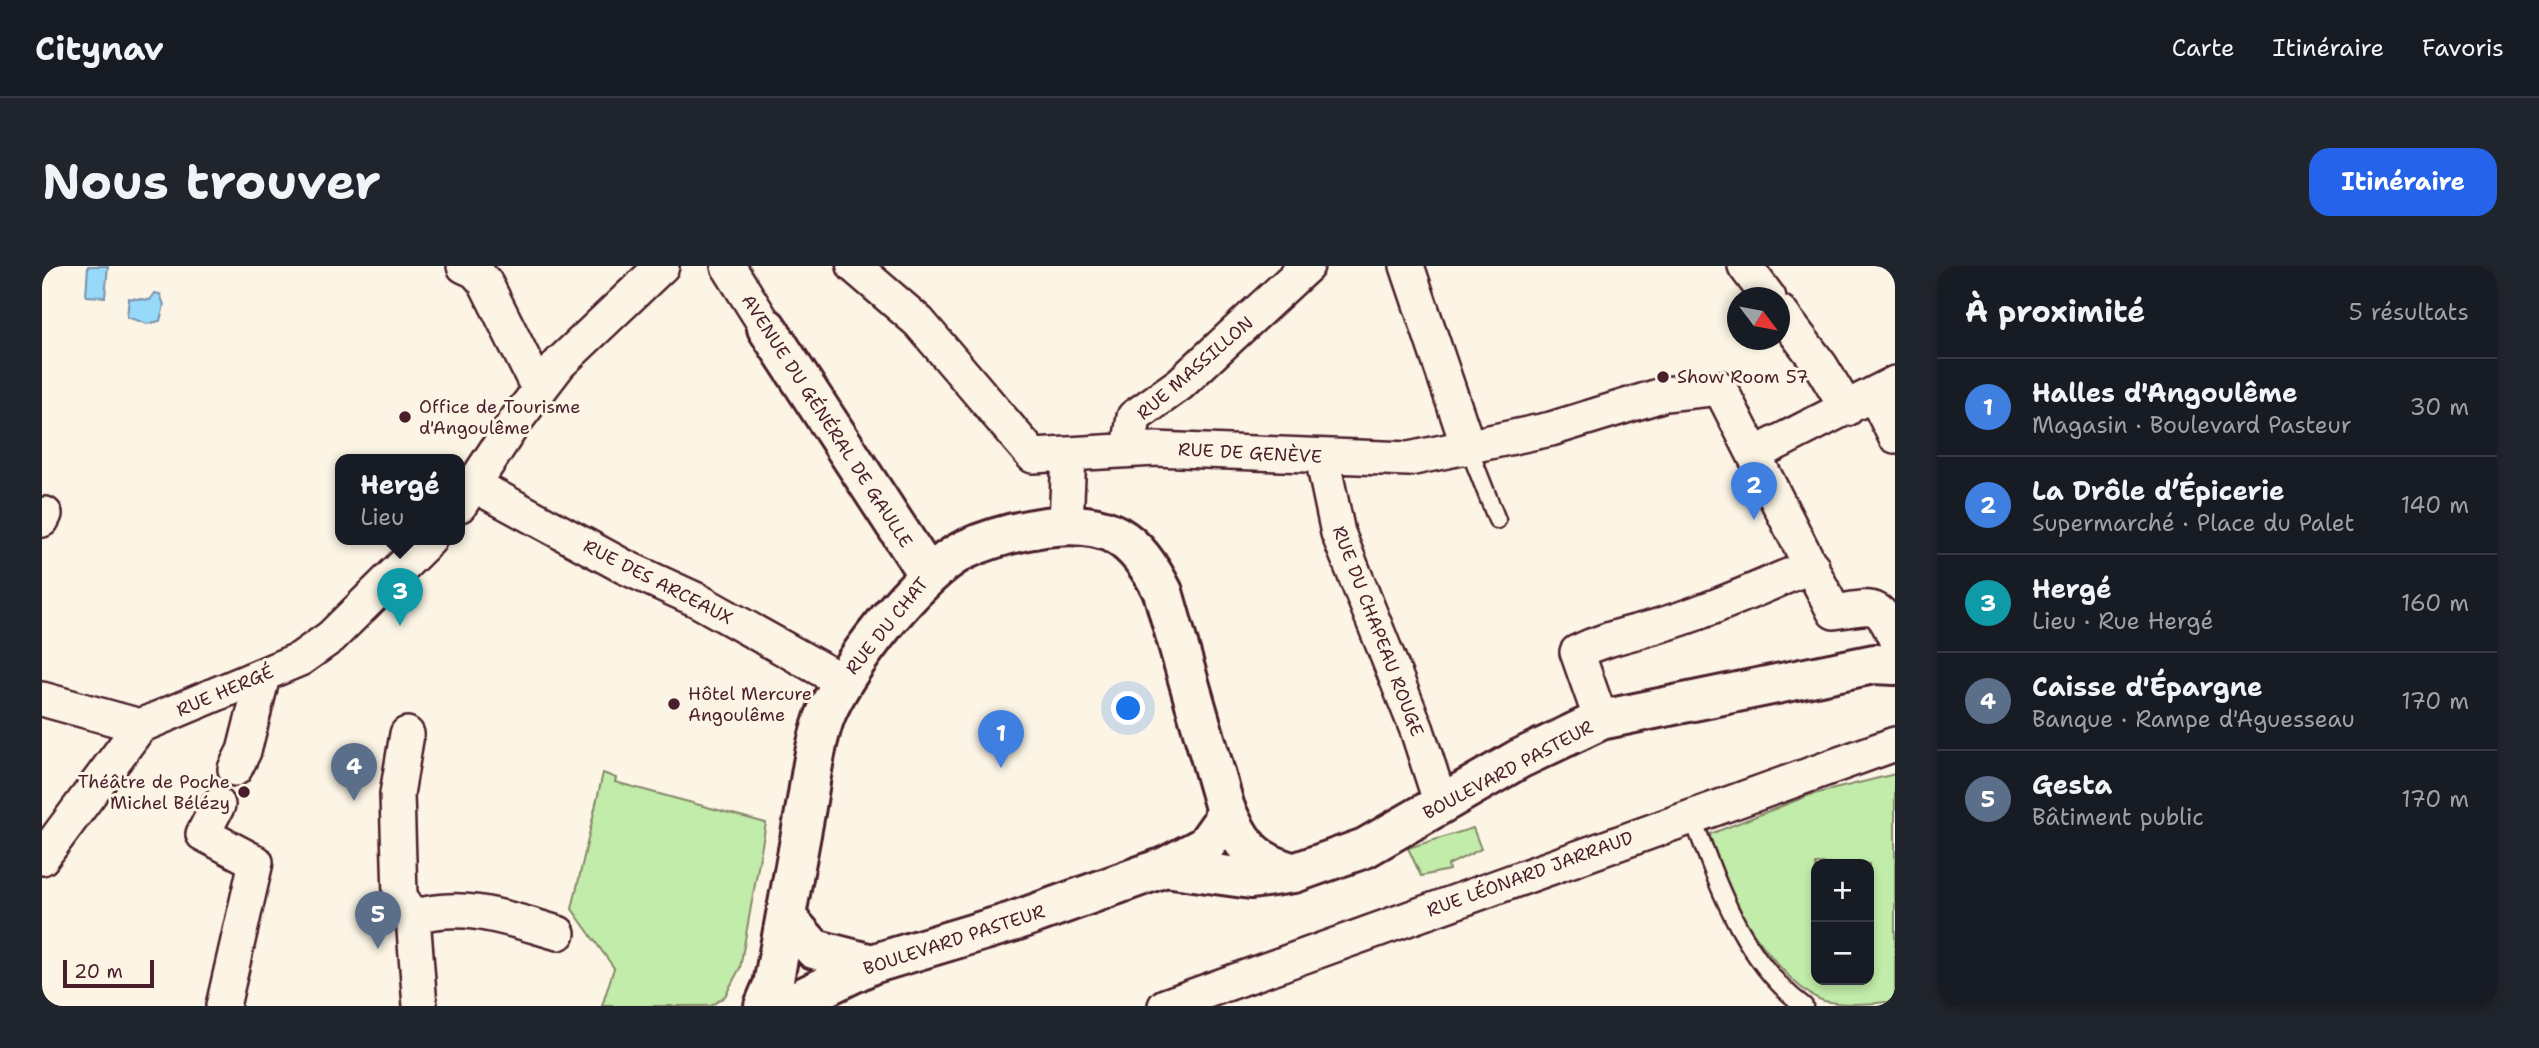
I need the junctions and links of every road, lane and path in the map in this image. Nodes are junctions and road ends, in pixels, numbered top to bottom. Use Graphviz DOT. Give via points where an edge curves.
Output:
graph roads {
  1 [pos="464,266"];
  2 [pos="662,266"];
  3 [pos="728,266"];
  4 [pos="854,266"];
  5 [pos="1307,266"];
  6 [pos="1407,266"];
  7 [pos="1745,266"];
  8 [pos="1761,287"];
  9 [pos="1790,325"];
  10 [pos="767,328"];
  11 [pos="539,390"];
  12 [pos="1872,395"];
  13 [pos="1895,436"];
  14 [pos="1129,449"];
  15 [pos="1469,449"];
  16 [pos="1069,454"];
  17 [pos="1755,454"];
  18 [pos="1322,457"];
  19 [pos="467,495"];
  20 [pos="1497,520"];
  21 [pos="1066,524"];
  22 [pos="424,545"];
  23 [pos="1812,566"];
  24 [pos="928,576"];
  25 [pos="1895,638"];
  26 [pos="1895,666"];
  27 [pos="262,676"];
  28 [pos="842,681"];
  29 [pos="57,704"];
  30 [pos="1601,720"];
  31 [pos="140,726"];
  32 [pos="407,734"];
  33 [pos="1895,744"];
  34 [pos="235,769"];
  35 [pos="1441,803"];
  36 [pos="218,805"];
  37 [pos="1225,808"];
  38 [pos="1692,816"];
  39 [pos="42,859"];
  40 [pos="1165,867"];
  41 [pos="1294,873"];
  42 [pos="413,917"];
  43 [pos="786,917"];
  44 [pos="558,933"];
  45 [pos="872,964"];
  46 [pos="223,1006"];
  47 [pos="420,1006"];
  48 [pos="764,1006"];
  49 [pos="785,1006"];
  50 [pos="1165,1006"];
  51 [pos="1804,1006"];
  1 -- 11 [label="street" via="485,282"];
  2 -- 11 [label="street" via="560,363"];
  3 -- 10 [label="street, AVENUE DU GÉNÉRAL DE GAULLE"];
  4 -- 16 [label="street, RUE DE GENÈVE" via="919,322 1033,456"];
  5 -- 14 [label="street, RUE MASSILLON" via="1180,384 1134,417"];
  6 -- 15 [label="street"];
  7 -- 8 [label="street"];
  9 -- 12 [label="street" via="1821,366"];
  10 -- 24 [label="street, AVENUE DU GÉNÉRAL DE GAULLE"];
  11 -- 19 [label="street"];
  12 -- 13 [label="street"];
  12 -- 17 [label="street"];
  14 -- 16 [label="street, RUE DE GENÈVE"];
  14 -- 18 [label="street, RUE DE GENÈVE"];
  15 -- 17 [label="street, RUE DE GENÈVE" via="1665,394 1720,388"];
  15 -- 18 [label="street, RUE DE GENÈVE" via="1409,459"];
  15 -- 20 [label="lane"];
  16 -- 21 [label="street"];
  17 -- 23 [label="street"];
  18 -- 35 [label="street, RUE DU CHAPEAU ROUGE" via="1338,533 1417,730"];
  19 -- 28 [label="street, RUE DES ARCEAUX" via="696,600"];
  21 -- 24 [label="street, RUE DU CHAT" via="1002,536 963,550"];
  21 -- 37 [label="street, RUE DU CHAT" via="1100,528 1123,539 1147,560 1163,592"];
  22 -- 27 [label="street, RUE HERGÉ" via="331,636 300,659"];
  23 -- 25 [label="street" via="1835,612 1877,609 1885,615"];
  23 -- 30 [label="street" via="1708,608 1609,637 1577,652"];
  24 -- 28 [label="street, RUE DU CHAT"];
  26 -- 30 [label="street, BOULEVARD PASTEUR" via="1874,664"];
  27 -- 31 [label="street, RUE HERGÉ"];
  27 -- 34 [label="street" via="244,751"];
  28 -- 43 [label="street, RUE DU CHAT" via="818,744"];
  29 -- 31 [label="street"];
  30 -- 35 [label="street, BOULEVARD PASTEUR"];
  31 -- 39 [label="street"];
  32 -- 42 [label="street" via="397,794 400,896"];
  33 -- 38 [label="street, RUE LÉONARD JARRAUD"];
  35 -- 41 [label="street, BOULEVARD PASTEUR" via="1365,848"];
  36 -- 46 [label="street" via="203,834 256,862"];
  37 -- 40 [label="street, BOULEVARD PASTEUR" via="1222,822 1205,846"];
  37 -- 41 [label="street" via="1240,840 1258,858"];
  38 -- 50 [label="street, RUE LÉONARD JARRAUD"];
  38 -- 51 [label="lane" via="1718,886 1752,953"];
  40 -- 41 [label="street, BOULEVARD PASTEUR" via="1251,879"];
  40 -- 45 [label="street, BOULEVARD PASTEUR" via="1012,922"];
  42 -- 44 [label="street" via="439,909 478,910"];
  42 -- 47 [label="street"];
  43 -- 45 [label="street" via="814,949"];
  43 -- 48 [label="street, RUE DU CHAT" via="773,985"];
  45 -- 49 [label="street, BOULEVARD PASTEUR"];
}
